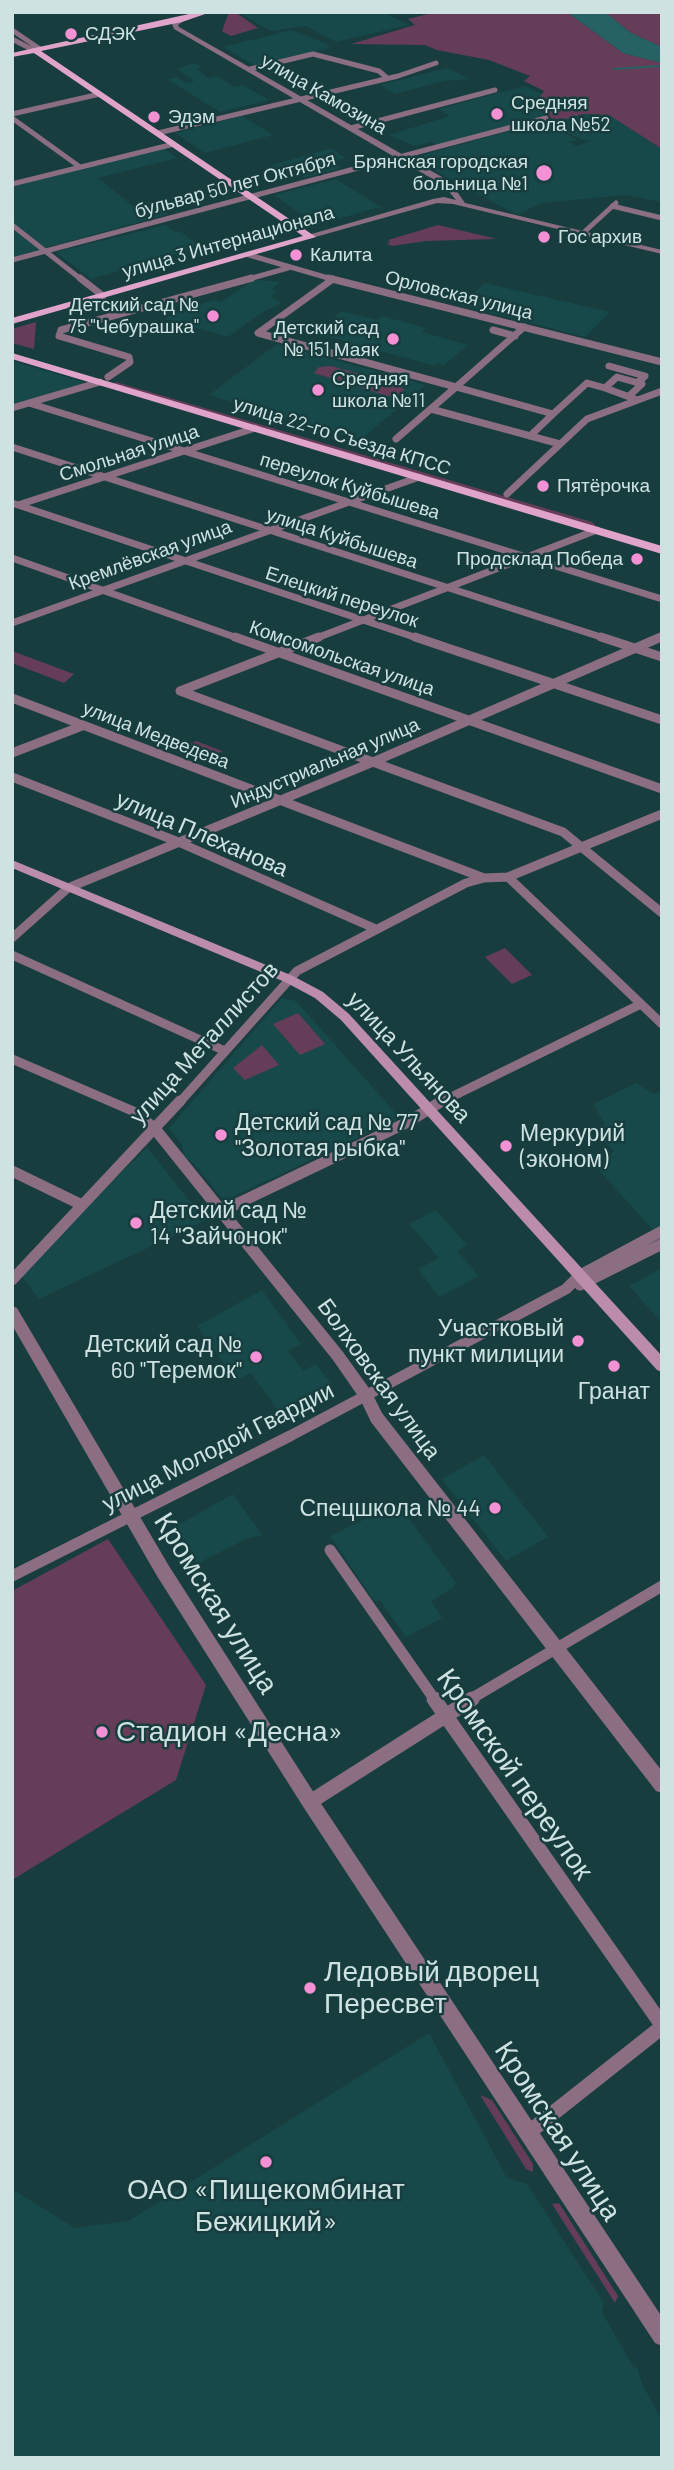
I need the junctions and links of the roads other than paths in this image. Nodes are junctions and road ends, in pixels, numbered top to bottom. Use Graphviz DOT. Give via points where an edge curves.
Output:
graph roads {
  1 [pos="207,12"];
  2 [pos="186,17"];
  3 [pos="12,30"];
  4 [pos="12,39"];
  5 [pos="34,49"];
  6 [pos="12,53"];
  7 [pos="436,63"];
  8 [pos="250,69"];
  9 [pos="387,78"];
  10 [pos="495,90"];
  11 [pos="100,94"];
  12 [pos="299,98"];
  13 [pos="12,116"];
  14 [pos="546,118"];
  15 [pos="351,128"];
  16 [pos="158,133"];
  17 [pos="174,144"];
  18 [pos="401,157"];
  19 [pos="80,167"];
  20 [pos="12,184"];
  21 [pos="454,196"];
  22 [pos="252,197"];
  23 [pos="436,201"];
  24 [pos="618,201"];
  25 [pos="463,205"];
  26 [pos="612,206"];
  27 [pos="662,218"];
  28 [pos="12,225"];
  29 [pos="582,234"];
  30 [pos="311,237"];
  31 [pos="46,250"];
  32 [pos="662,252"];
  33 [pos="249,254"];
  34 [pos="12,260"];
  35 [pos="289,268"];
  36 [pos="333,279"];
  37 [pos="103,296"];
  38 [pos="12,321"];
  39 [pos="524,327"];
  40 [pos="493,330"];
  41 [pos="514,335"];
  42 [pos="12,348"];
  43 [pos="12,356"];
  44 [pos="662,362"];
  45 [pos="609,366"];
  46 [pos="104,379"];
  47 [pos="637,383"];
  48 [pos="456,387"];
  49 [pos="605,388"];
  50 [pos="662,391"];
  51 [pos="633,398"];
  52 [pos="29,403"];
  53 [pos="12,408"];
  54 [pos="431,409"];
  55 [pos="553,414"];
  56 [pos="255,428"];
  57 [pos="530,436"];
  58 [pos="396,439"];
  59 [pos="560,444"];
  60 [pos="12,447"];
  61 [pos="183,452"];
  62 [pos="104,477"];
  63 [pos="419,477"];
  64 [pos="507,494"];
  65 [pos="348,503"];
  66 [pos="14,505"];
  67 [pos="600,526"];
  68 [pos="267,530"];
  69 [pos="662,540"];
  70 [pos="662,550"];
  71 [pos="12,558"];
  72 [pos="528,558"];
  73 [pos="183,560"];
  74 [pos="446,588"];
  75 [pos="101,589"];
  76 [pos="662,599"];
  77 [pos="362,620"];
  78 [pos="12,623"];
  79 [pos="662,637"];
  80 [pos="634,648"];
  81 [pos="279,653"];
  82 [pos="662,657"];
  83 [pos="554,684"];
  84 [pos="12,698"];
  85 [pos="470,719"];
  86 [pos="662,720"];
  87 [pos="82,726"];
  88 [pos="12,753"];
  89 [pos="373,762"];
  90 [pos="12,777"];
  91 [pos="662,789"];
  92 [pos="279,799"];
  93 [pos="662,814"];
  94 [pos="176,842"];
  95 [pos="581,846"];
  96 [pos="12,864"];
  97 [pos="508,877"];
  98 [pos="484,878"];
  99 [pos="68,888"];
  100 [pos="662,913"];
  101 [pos="376,929"];
  102 [pos="12,938"];
  103 [pos="12,955"];
  104 [pos="289,979"];
  105 [pos="641,1004"];
  106 [pos="657,1014"];
  107 [pos="662,1024"];
  108 [pos="225,1051"];
  109 [pos="12,1059"];
  110 [pos="430,1109"];
  111 [pos="155,1129"];
  112 [pos="12,1171"];
  113 [pos="82,1205"];
  114 [pos="222,1211"];
  115 [pos="662,1231"];
  116 [pos="662,1244"];
  117 [pos="584,1279"];
  118 [pos="12,1280"];
  119 [pos="12,1312"];
  120 [pos="662,1366"];
  121 [pos="366,1395"];
  122 [pos="130,1516"];
  123 [pos="330,1550"];
  124 [pos="12,1576"];
  125 [pos="662,1586"];
  126 [pos="555,1649"];
  127 [pos="443,1716"];
  128 [pos="662,1785"];
  129 [pos="310,1802"];
  130 [pos="662,2026"];
  131 [pos="528,2133"];
  132 [pos="662,2336"];
  1 -- 2 [label="main road"];
  2 -- 5 [label="main road" via="156,19"];
  2 -- 8 [label="street, улица Камозина" via="176,27"];
  3 -- 5 [label="street"];
  4 -- 5 [label="street"];
  5 -- 6 [label="main road"];
  5 -- 11 [label="main road"];
  7 -- 9 [label="street"];
  8 -- 9 [label="street" via="313,54 379,71"];
  8 -- 12 [label="street, улица Камозина"];
  9 -- 12 [label="street"];
  10 -- 15 [label="street"];
  11 -- 13 [label="street"];
  11 -- 16 [label="main road"];
  12 -- 15 [label="street, улица Камозина"];
  12 -- 16 [label="street"];
  13 -- 19 [label="street"];
  14 -- 18 [label="street, бульвар 50 лет Октября"];
  15 -- 18 [label="street, улица Камозина"];
  16 -- 17 [label="main road"];
  17 -- 19 [label="street"];
  17 -- 22 [label="main road"];
  18 -- 21 [label="street, улица Камозина" via="448,185"];
  18 -- 22 [label="street, бульвар 50 лет Октября"];
  19 -- 20 [label="street"];
  21 -- 23 [label="street, улица 3 Интернационала"];
  21 -- 25 [label="street, улица Камозина"];
  22 -- 30 [label="main road"];
  22 -- 31 [label="street, бульвар 50 лет Октября"];
  23 -- 25 [label="street"];
  23 -- 30 [label="street, улица 3 Интернационала"];
  24 -- 26 [label="street"];
  25 -- 29 [label="street"];
  26 -- 27 [label="street"];
  26 -- 29 [label="street"];
  28 -- 31 [label="street"];
  29 -- 32 [label="street"];
  30 -- 33 [label="main road, улица 3 Интернационала"];
  31 -- 34 [label="street, бульвар 50 лет Октября"];
  31 -- 37 [label="street"];
  33 -- 35 [label="street, Орловская улица"];
  33 -- 37 [label="main road, улица 3 Интернационала"];
  35 -- 36 [label="street, Орловская улица"];
  35 -- 46 [label="street" via="61,330 59,336 130,357 130,362"];
  36 -- 39 [label="street, Орловская улица"];
  36 -- 48 [label="street" via="258,333"];
  37 -- 38 [label="main road, улица 3 Интернационала"];
  39 -- 41 [label="street"];
  39 -- 44 [label="street, Орловская улица"];
  40 -- 41 [label="street"];
  41 -- 48 [label="street"];
  42 -- 46 [label="main road, улица 22-го Съезда КПСС"];
  43 -- 46 [label="main road, улица 22-го Съезда КПСС"];
  45 -- 47 [label="street" via="645,376"];
  46 -- 52 [label="street"];
  46 -- 56 [label="main road, улица 22-го Съезда КПСС"];
  46 -- 64 [label="main road, улица 22-го Съезда КПСС"];
  47 -- 49 [label="street" via="617,377"];
  47 -- 51 [label="street" via="642,384"];
  48 -- 54 [label="street"];
  48 -- 55 [label="street"];
  49 -- 51 [label="street"];
  49 -- 55 [label="street" via="587,383"];
  50 -- 51 [label="street"];
  51 -- 59 [label="street" via="591,416"];
  52 -- 53 [label="street"];
  52 -- 61 [label="street, переулок Куйбышева"];
  54 -- 57 [label="street"];
  54 -- 58 [label="street"];
  55 -- 57 [label="street"];
  56 -- 61 [label="street, Смольная улица"];
  56 -- 63 [label="main road, улица 22-го Съезда КПСС"];
  57 -- 59 [label="street"];
  59 -- 64 [label="street"];
  60 -- 62 [label="street, улица Куйбышева"];
  61 -- 62 [label="street, Смольная улица"];
  61 -- 65 [label="street, переулок Куйбышева"];
  62 -- 66 [label="street, Смольная улица"];
  62 -- 68 [label="street, улица Куйбышева"];
  63 -- 65 [label="street, Кремлёвская улица"];
  63 -- 67 [label="main road, улица 22-го Съезда КПСС"];
  64 -- 67 [label="main road, улица 22-го Съезда КПСС"];
  65 -- 68 [label="street, Кремлёвская улица"];
  65 -- 72 [label="street, переулок Куйбышева"];
  66 -- 73 [label="street, Елецкий переулок"];
  67 -- 69 [label="main road, улица 22-го Съезда КПСС"];
  67 -- 70 [label="main road, улица 22-го Съезда КПСС"];
  67 -- 72 [label="street"];
  68 -- 73 [label="street, Кремлёвская улица"];
  68 -- 74 [label="street, улица Куйбышева"];
  71 -- 75 [label="street, Комсомольская улица"];
  72 -- 74 [label="street"];
  72 -- 76 [label="street, переулок Куйбышева"];
  73 -- 75 [label="street, Кремлёвская улица"];
  73 -- 77 [label="street, Елецкий переулок"];
  74 -- 77 [label="street"];
  74 -- 80 [label="street, улица Куйбышева"];
  75 -- 78 [label="street, Кремлёвская улица"];
  75 -- 81 [label="street, Комсомольская улица"];
  77 -- 81 [label="street"];
  77 -- 83 [label="street, Елецкий переулок"];
  79 -- 80 [label="street, Индустриальная улица"];
  80 -- 82 [label="street, улица Куйбышева"];
  80 -- 83 [label="street, Индустриальная улица"];
  81 -- 85 [label="street, Комсомольская улица"];
  81 -- 89 [label="street" via="180,691"];
  83 -- 85 [label="street, Индустриальная улица"];
  83 -- 86 [label="street, Елецкий переулок"];
  84 -- 87 [label="street, улица Медведева"];
  85 -- 89 [label="street, Индустриальная улица"];
  85 -- 91 [label="street, Комсомольская улица"];
  87 -- 88 [label="street"];
  87 -- 92 [label="street, улица Медведева"];
  89 -- 92 [label="street, Индустриальная улица"];
  89 -- 95 [label="street" via="563,832"];
  90 -- 94 [label="street, улица Плеханова"];
  92 -- 94 [label="street, Индустриальная улица"];
  92 -- 98 [label="street, улица Медведева"];
  93 -- 95 [label="street, улица Металлистов"];
  94 -- 99 [label="street, Индустриальная улица"];
  94 -- 101 [label="street, улица Плеханова"];
  95 -- 97 [label="street, улица Металлистов"];
  95 -- 100 [label="street"];
  96 -- 99 [label="main road, улица Ульянова"];
  97 -- 98 [label="street, улица Металлистов"];
  97 -- 105 [label="street"];
  98 -- 101 [label="street, улица Металлистов"];
  99 -- 102 [label="street, Индустриальная улица"];
  99 -- 104 [label="main road, улица Ульянова"];
  101 -- 104 [label="street, улица Металлистов"];
  103 -- 108 [label="street"];
  104 -- 108 [label="street, улица Металлистов"];
  104 -- 110 [label="main road, улица Ульянова" via="329,1002"];
  105 -- 106 [label="street"];
  105 -- 110 [label="street"];
  106 -- 107 [label="street"];
  108 -- 111 [label="street, улица Металлистов"];
  109 -- 111 [label="street, Болховская улица" via="135,1112"];
  110 -- 114 [label="street"];
  110 -- 117 [label="main road, улица Ульянова"];
  111 -- 113 [label="street, улица Металлистов"];
  111 -- 114 [label="street, Болховская улица"];
  112 -- 113 [label="street"];
  113 -- 118 [label="street, улица Металлистов"];
  114 -- 121 [label="street, Болховская улица"];
  115 -- 117 [label="street, улица Молодой Гвардии"];
  116 -- 117 [label="street, улица Молодой Гвардии"];
  117 -- 120 [label="main road, улица Ульянова"];
  117 -- 121 [label="street, улица Молодой Гвардии"];
  119 -- 122 [label="street, Кромская улица"];
  121 -- 122 [label="street, улица Молодой Гвардии"];
  121 -- 126 [label="street, Болховская улица" via="376,1417"];
  122 -- 124 [label="street, улица Молодой Гвардии"];
  122 -- 129 [label="street, Кромская улица"];
  123 -- 127 [label="street, Кромской переулок"];
  125 -- 126 [label="street"];
  126 -- 127 [label="street"];
  126 -- 128 [label="street, Болховская улица"];
  127 -- 129 [label="street"];
  127 -- 130 [label="street, Кромской переулок"];
  129 -- 131 [label="street, Кромская улица"];
  130 -- 131 [label="street"];
  131 -- 132 [label="street, Кромская улица"];
}
